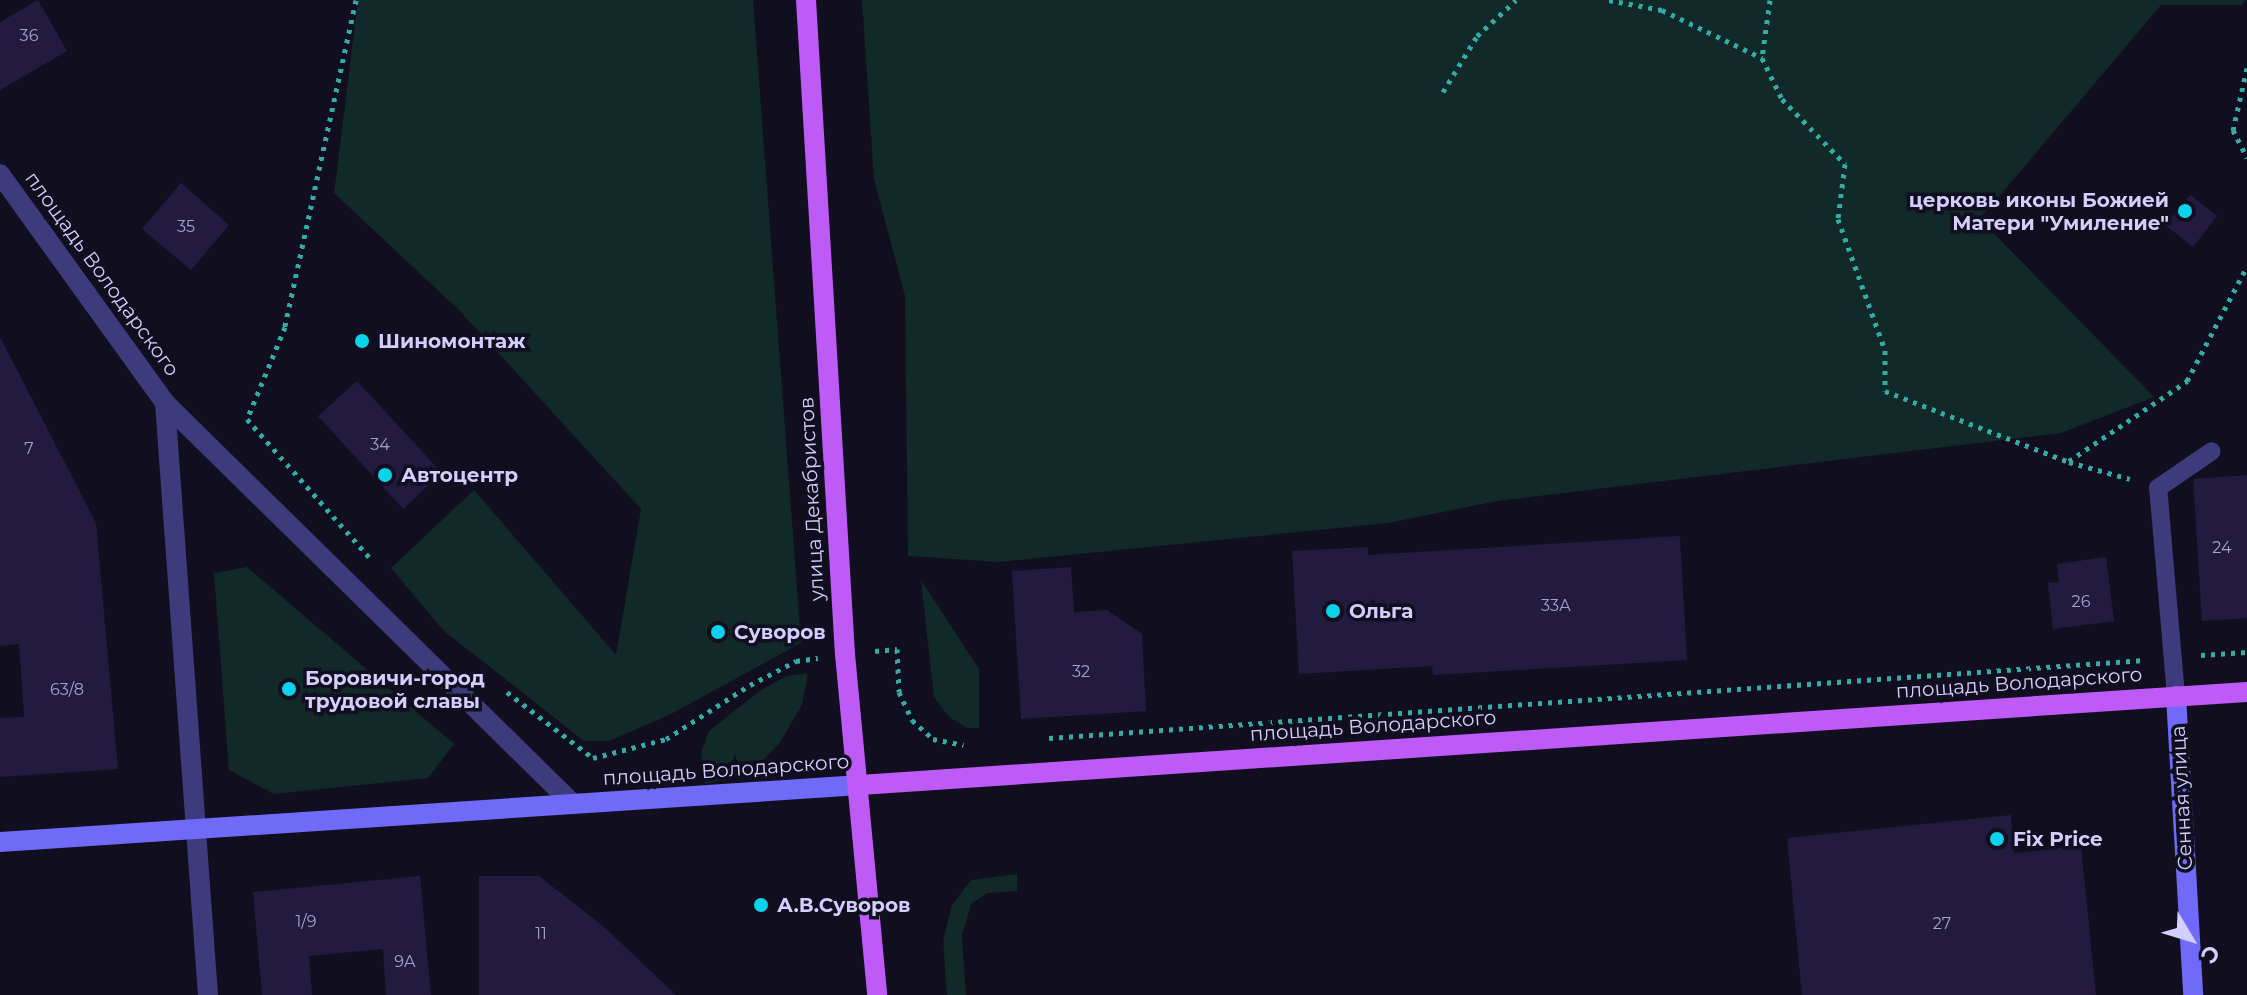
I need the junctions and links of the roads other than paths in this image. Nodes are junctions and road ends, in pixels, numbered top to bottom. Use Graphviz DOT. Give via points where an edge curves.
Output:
graph roads {
  1 [pos="806,0"];
  2 [pos="0,174"];
  3 [pos="165,403"];
  4 [pos="2212,451"];
  5 [pos="2247,692"];
  6 [pos="2176,696"];
  7 [pos="860,785"];
  8 [pos="573,804"];
  9 [pos="194,833"];
  10 [pos="0,842"];
  11 [pos="208,995"];
  12 [pos="877,995"];
  13 [pos="2193,995"];
  1 -- 7 [label="main road, улица Декабристов" via="845,654"];
  2 -- 3 [label="street, площадь Володарского"];
  3 -- 8 [label="street, площадь Володарского"];
  3 -- 9 [label="street, площадь Володарского"];
  4 -- 6 [label="lane" via="2158,488"];
  5 -- 6 [label="main road, площадь Володарского"];
  6 -- 7 [label="main road, площадь Володарского"];
  6 -- 13 [label="main road, Сенная улица"];
  7 -- 8 [label="main road, площадь Володарского"];
  7 -- 12 [label="main road, улица Декабристов"];
  8 -- 9 [label="main road, площадь Володарского"];
  9 -- 10 [label="main road"];
  9 -- 11 [label="street"];
}
